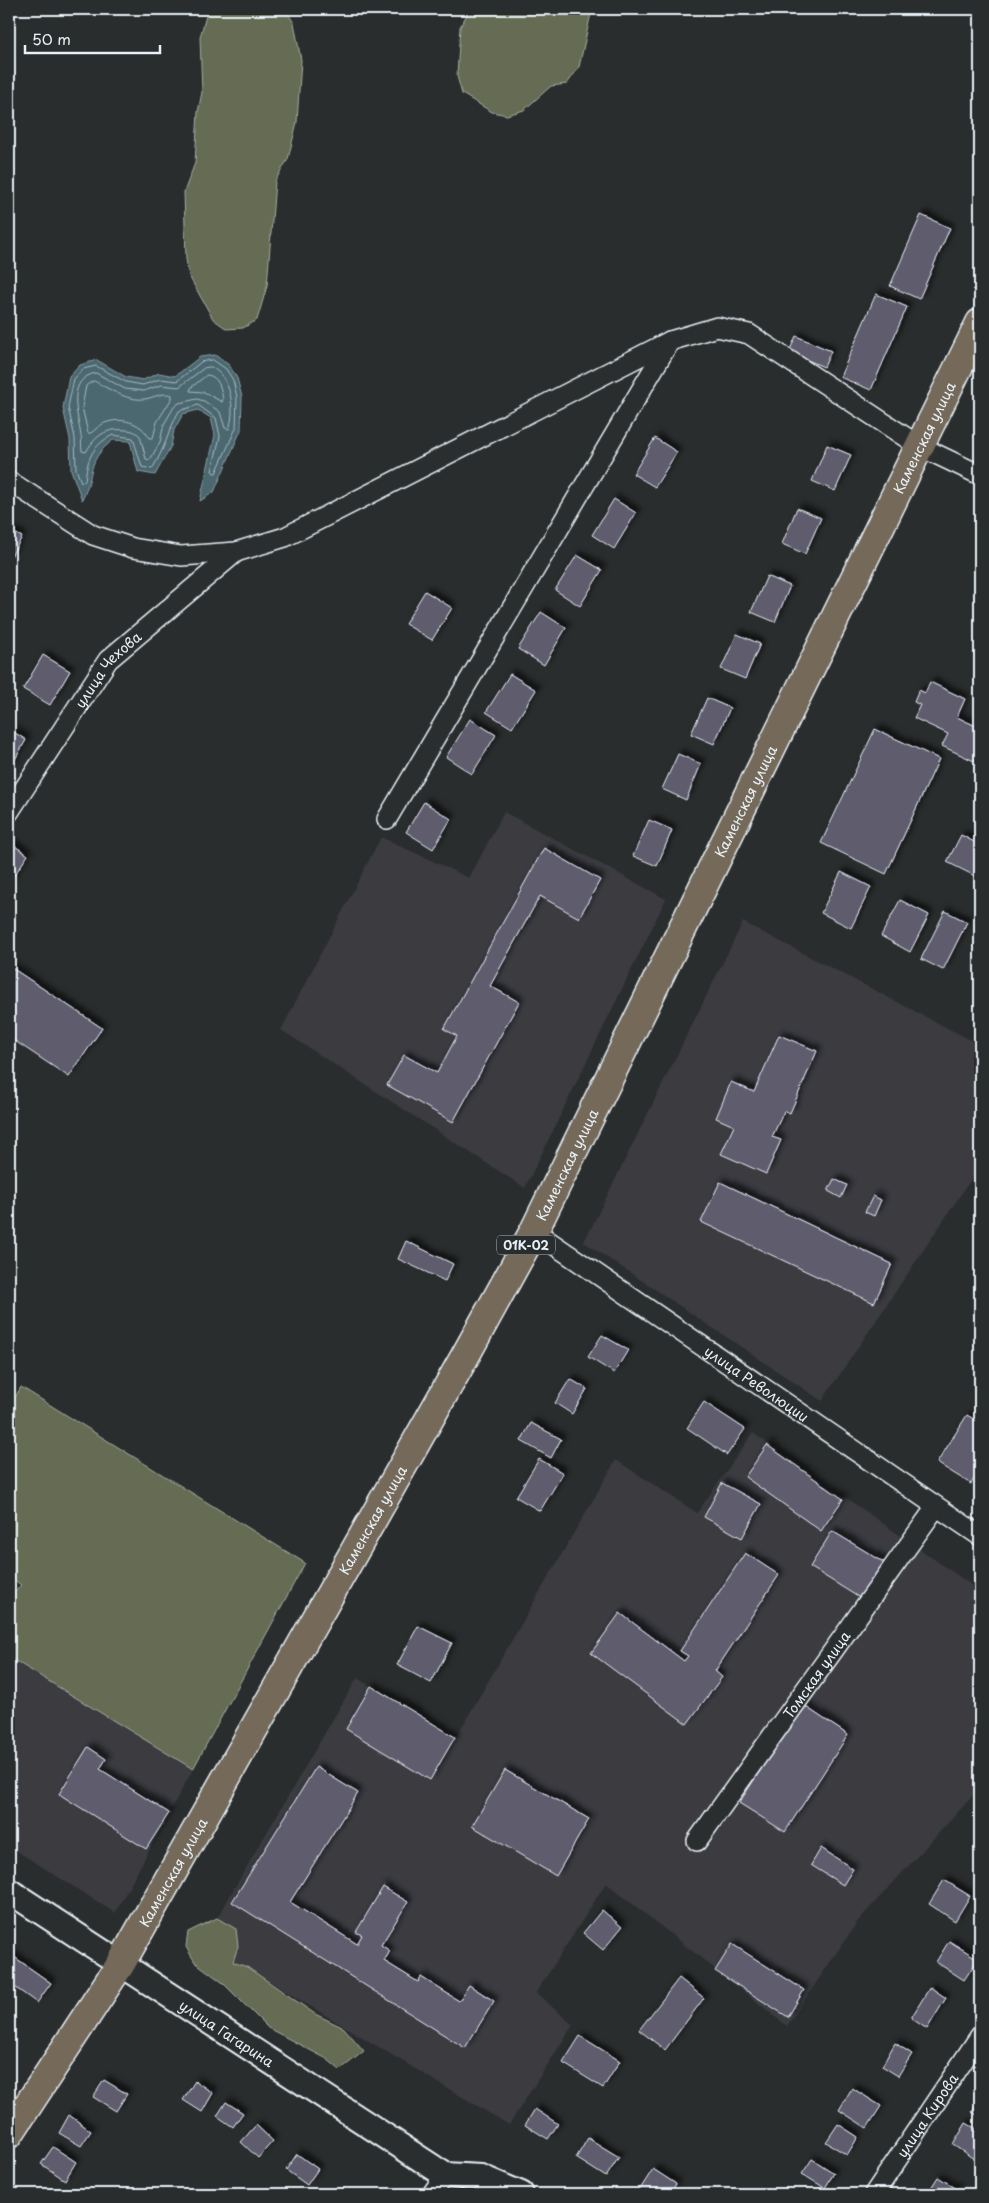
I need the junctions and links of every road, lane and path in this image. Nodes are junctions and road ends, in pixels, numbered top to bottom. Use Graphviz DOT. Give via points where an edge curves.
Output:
graph roads {
  1 [pos="980,323"];
  2 [pos="670,341"];
  3 [pos="919,446"];
  4 [pos="980,475"];
  5 [pos="9,481"];
  6 [pos="236,552"];
  7 [pos="9,812"];
  8 [pos="387,819"];
  9 [pos="534,1231"];
  10 [pos="936,1507"];
  11 [pos="980,1536"];
  12 [pos="697,1841"];
  13 [pos="9,1891"];
  14 [pos="120,1965"];
  15 [pos="980,2036"];
  16 [pos="9,2134"];
  17 [pos="443,2188"];
  18 [pos="521,2194"];
  19 [pos="874,2194"];
  1 -- 3 [label="main road, Каменская улица / 01К-02"];
  2 -- 3 [label="street" via="717,327 749,334"];
  2 -- 6 [label="street" via="285,537"];
  2 -- 8 [label="street"];
  3 -- 4 [label="street"];
  3 -- 9 [label="main road, Каменская улица / 01К-02"];
  5 -- 6 [label="street" via="94,535 132,548 181,556"];
  6 -- 7 [label="street, улица Чехова" via="108,660"];
  9 -- 10 [label="street, улица Революции"];
  9 -- 14 [label="main road, Каменская улица / 01К-02"];
  10 -- 11 [label="street, улица Революции"];
  10 -- 12 [label="street, Томская улица"];
  13 -- 14 [label="street, улица Гагарина"];
  14 -- 16 [label="main road, Каменская улица / 01К-02"];
  14 -- 17 [label="street, улица Гагарина"];
  15 -- 19 [label="street, улица Кирова"];
  17 -- 18 [label="street, улица Гагарина" via="481,2177"];
}
